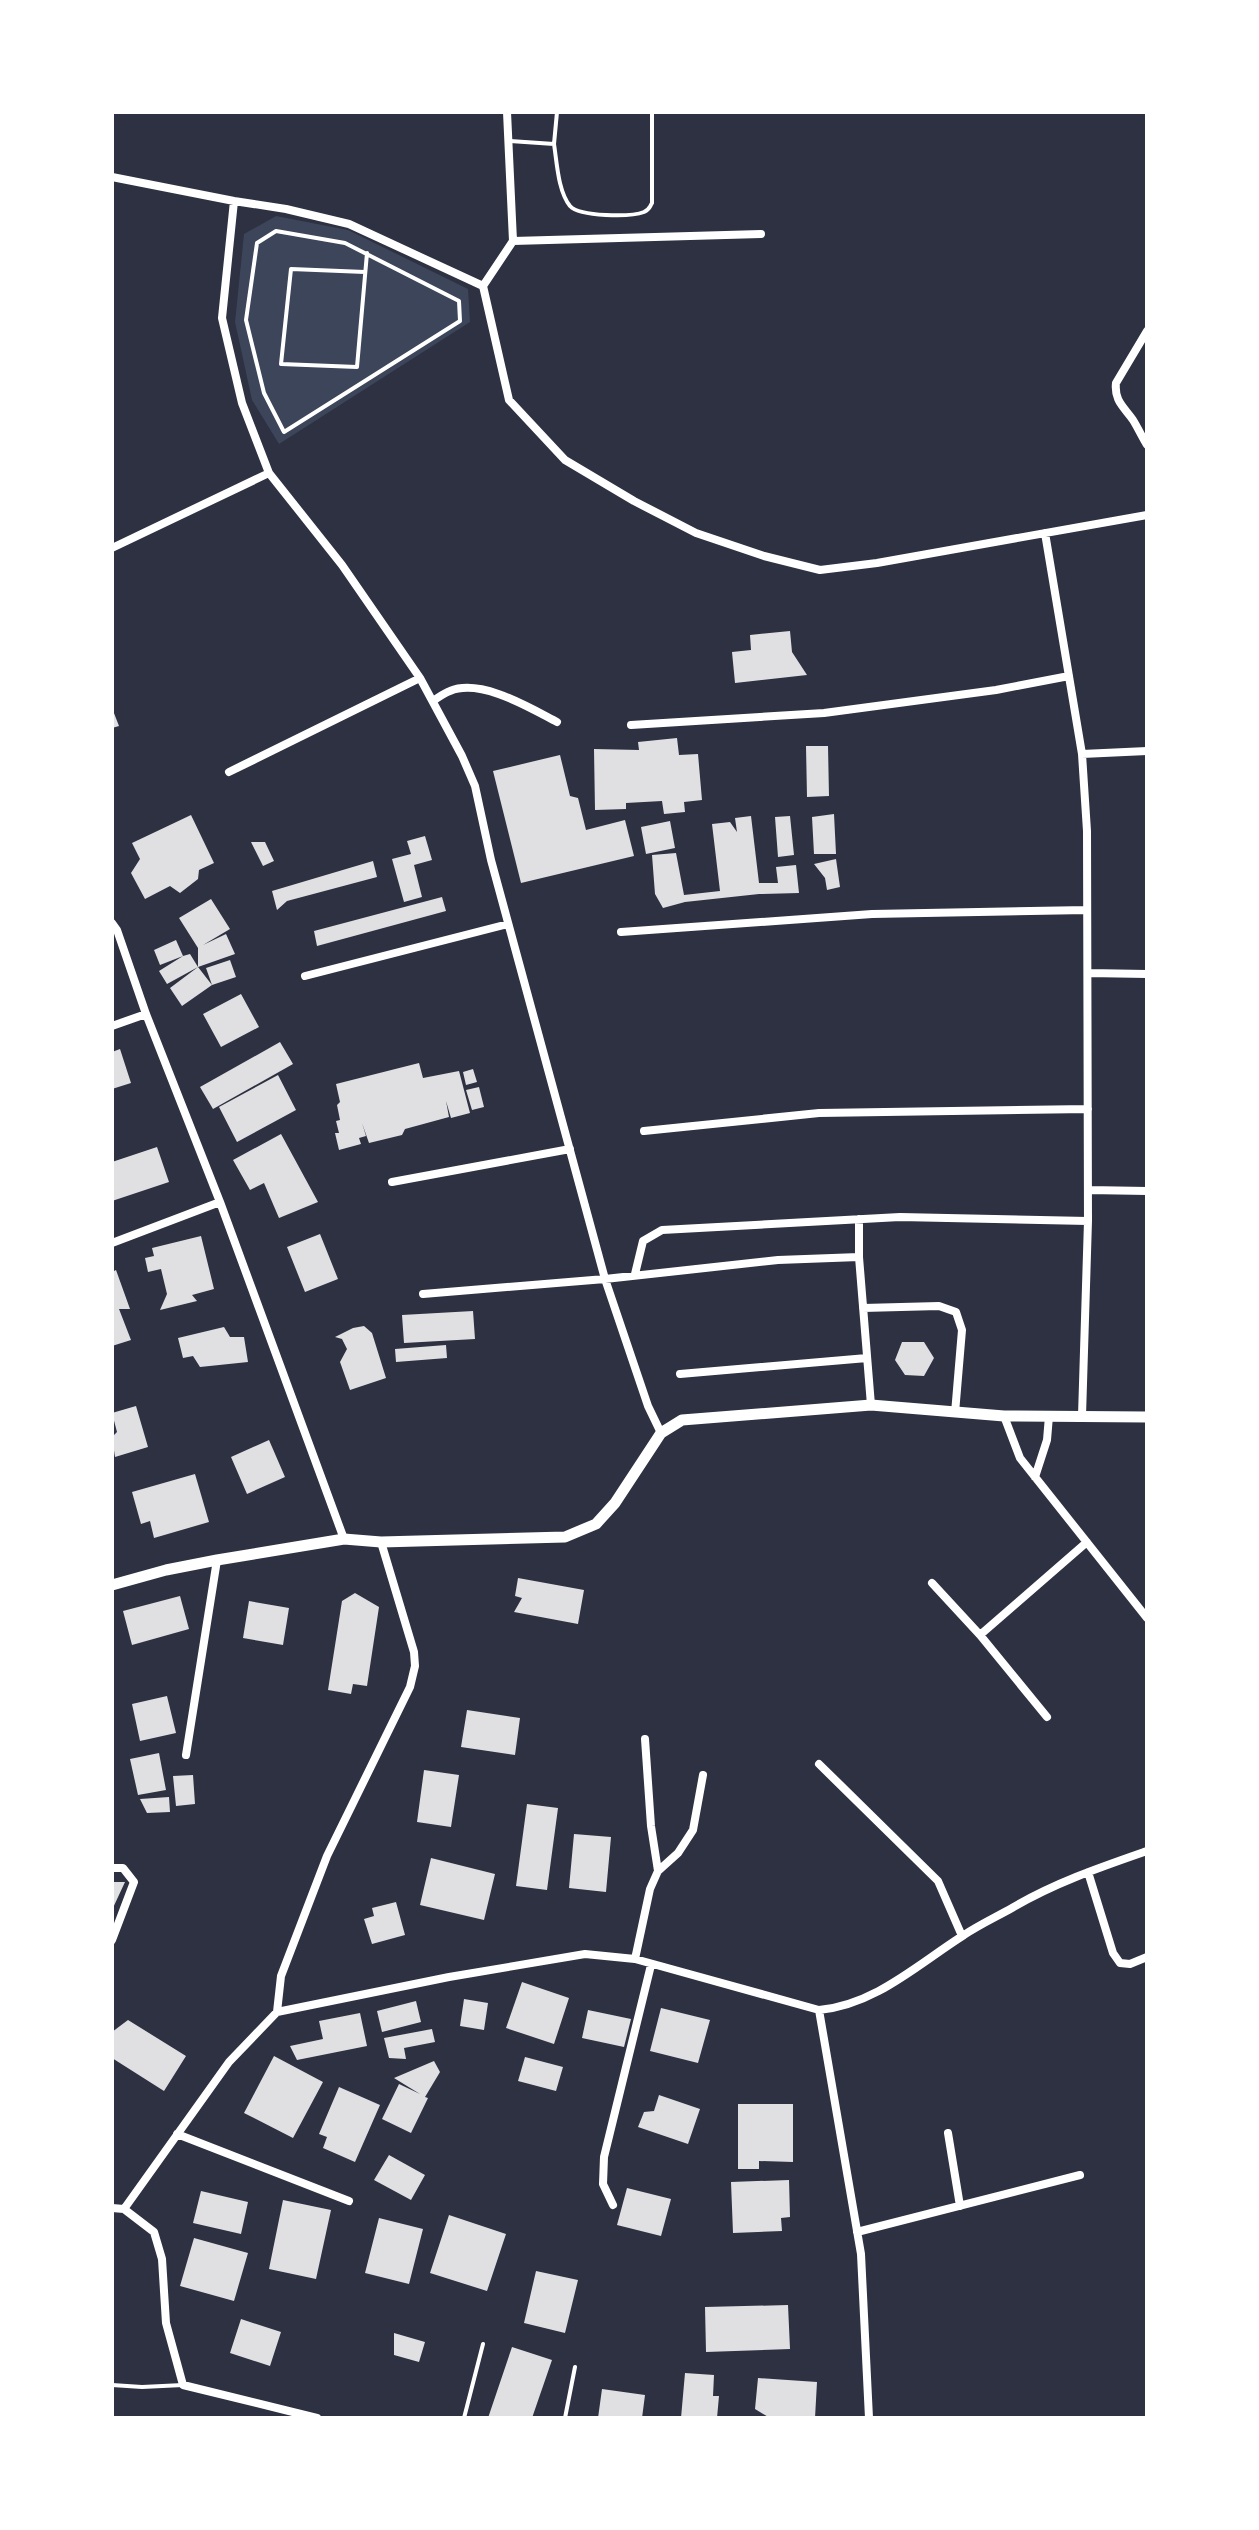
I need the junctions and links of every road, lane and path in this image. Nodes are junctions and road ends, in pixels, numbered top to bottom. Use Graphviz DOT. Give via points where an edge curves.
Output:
graph roads {
  1 [pos="507,112"];
  2 [pos="557,112"];
  3 [pos="652,112"];
  4 [pos="508,140"];
  5 [pos="554,144"];
  6 [pos="112,177"];
  7 [pos="234,201"];
  8 [pos="761,234"];
  9 [pos="375,236"];
  10 [pos="513,241"];
  11 [pos="367,254"];
  12 [pos="365,272"];
  13 [pos="483,286"];
  14 [pos="1147,331"];
  15 [pos="1147,445"];
  16 [pos="269,473"];
  17 [pos="1147,515"];
  18 [pos="1045,533"];
  19 [pos="112,548"];
  20 [pos="1069,676"];
  21 [pos="420,678"];
  22 [pos="433,701"];
  23 [pos="557,722"];
  24 [pos="631,725"];
  25 [pos="1147,751"];
  26 [pos="1082,754"];
  27 [pos="229,772"];
  28 [pos="1087,910"];
  29 [pos="112,923"];
  30 [pos="508,924"];
  31 [pos="621,932"];
  32 [pos="1088,973"];
  33 [pos="1147,974"];
  34 [pos="305,976"];
  35 [pos="146,1014"];
  36 [pos="112,1026"];
  37 [pos="1088,1109"];
  38 [pos="644,1131"];
  39 [pos="570,1149"];
  40 [pos="392,1182"];
  41 [pos="1088,1190"];
  42 [pos="1147,1191"];
  43 [pos="220,1202"];
  44 [pos="859,1219"];
  45 [pos="1088,1221"];
  46 [pos="112,1243"];
  47 [pos="859,1257"];
  48 [pos="635,1274"];
  49 [pos="605,1279"];
  50 [pos="423,1294"];
  51 [pos="863,1308"];
  52 [pos="867,1358"];
  53 [pos="680,1374"];
  54 [pos="871,1405"];
  55 [pos="955,1413"];
  56 [pos="1004,1416"];
  57 [pos="1049,1416"];
  58 [pos="1082,1416"];
  59 [pos="1147,1417"];
  60 [pos="661,1433"];
  61 [pos="1035,1477"];
  62 [pos="344,1539"];
  63 [pos="381,1542"];
  64 [pos="1087,1542"];
  65 [pos="217,1560"];
  66 [pos="932,1583"];
  67 [pos="112,1585"];
  68 [pos="1147,1618"];
  69 [pos="980,1635"];
  70 [pos="1047,1717"];
  71 [pos="645,1739"];
  72 [pos="186,1755"];
  73 [pos="819,1764"];
  74 [pos="703,1775"];
  75 [pos="1147,1851"];
  76 [pos="112,1868"];
  77 [pos="658,1871"];
  78 [pos="1088,1872"];
  79 [pos="962,1936"];
  80 [pos="112,1940"];
  81 [pos="1147,1957"];
  82 [pos="635,1959"];
  83 [pos="651,1965"];
  84 [pos="819,2010"];
  85 [pos="277,2012"];
  86 [pos="948,2133"];
  87 [pos="177,2134"];
  88 [pos="1080,2175"];
  89 [pos="349,2201"];
  90 [pos="613,2205"];
  91 [pos="960,2206"];
  92 [pos="112,2208"];
  93 [pos="124,2209"];
  94 [pos="857,2232"];
  95 [pos="483,2344"];
  96 [pos="575,2367"];
  97 [pos="112,2385"];
  98 [pos="183,2385"];
  99 [pos="317,2418"];
  100 [pos="464,2418"];
  101 [pos="565,2418"];
  102 [pos="869,2418"];
  1 -- 4 [label="street"];
  2 -- 5 [label="lane"];
  3 -- 5 [label="lane" via="652,203 641,213 590,215 573,210"];
  4 -- 5 [label="lane"];
  4 -- 10 [label="street"];
  6 -- 7 [label="street"];
  7 -- 9 [label="street" via="349,224"];
  7 -- 16 [label="street" via="222,318 242,403"];
  8 -- 10 [label="street"];
  9 -- 11 [label="path"];
  9 -- 13 [label="street"];
  10 -- 13 [label="street"];
  11 -- 11 [label="path" via="345,243 276,231 257,243 246,320 264,393 284,432 460,321 459,301"];
  11 -- 12 [label="path"];
  12 -- 12 [label="path" via="291,269 281,364 357,367"];
  13 -- 18 [label="street" via="509,400 565,460 696,533 820,570"];
  14 -- 15 [label="street" via="1116,383 1115,394"];
  16 -- 19 [label="street"];
  16 -- 21 [label="street" via="342,565"];
  17 -- 18 [label="street"];
  18 -- 20 [label="street"];
  20 -- 24 [label="street" via="824,713"];
  20 -- 26 [label="street"];
  21 -- 22 [label="street"];
  21 -- 27 [label="street"];
  22 -- 23 [label="street" via="452,689 482,689"];
  22 -- 30 [label="street" via="475,786"];
  25 -- 26 [label="street"];
  26 -- 28 [label="street"];
  28 -- 31 [label="street" via="872,914"];
  28 -- 32 [label="street"];
  29 -- 35 [label="street"];
  30 -- 34 [label="street"];
  30 -- 39 [label="street"];
  32 -- 33 [label="street"];
  32 -- 37 [label="street"];
  35 -- 36 [label="street"];
  35 -- 43 [label="street"];
  37 -- 38 [label="street" via="819,1113"];
  37 -- 41 [label="street"];
  39 -- 40 [label="street"];
  39 -- 49 [label="street"];
  41 -- 42 [label="street"];
  41 -- 45 [label="street"];
  43 -- 46 [label="street"];
  43 -- 62 [label="street"];
  44 -- 45 [label="street"];
  44 -- 47 [label="street"];
  44 -- 48 [label="street" via="662,1230 643,1241"];
  45 -- 58 [label="street"];
  47 -- 48 [label="street"];
  47 -- 51 [label="street"];
  48 -- 49 [label="street"];
  49 -- 50 [label="street"];
  49 -- 60 [label="street"];
  51 -- 52 [label="street"];
  51 -- 55 [label="street" via="939,1306 956,1312 962,1330"];
  52 -- 53 [label="street"];
  52 -- 54 [label="street"];
  54 -- 55 [label="street"];
  54 -- 60 [label="street" via="682,1420"];
  55 -- 56 [label="street"];
  56 -- 57 [label="street"];
  56 -- 61 [label="street" via="1020,1458"];
  57 -- 58 [label="street"];
  57 -- 61 [label="street"];
  58 -- 59 [label="street"];
  60 -- 63 [label="street" via="596,1524 565,1537"];
  61 -- 64 [label="street"];
  62 -- 63 [label="street"];
  62 -- 65 [label="street"];
  63 -- 85 [label="street" via="415,1666 410,1687 327,1856 281,1976"];
  64 -- 68 [label="street"];
  64 -- 69 [label="street"];
  65 -- 67 [label="street"];
  65 -- 72 [label="street"];
  66 -- 69 [label="street"];
  69 -- 70 [label="street"];
  71 -- 77 [label="street"];
  73 -- 79 [label="street" via="938,1881"];
  74 -- 77 [label="street" via="693,1830"];
  75 -- 78 [label="street"];
  76 -- 80 [label="street" via="123,1868 134,1882"];
  77 -- 82 [label="street"];
  78 -- 79 [label="street"];
  78 -- 81 [label="street" via="1113,1953 1120,1963"];
  79 -- 84 [label="street" via="902,1979 837,2009"];
  82 -- 83 [label="street"];
  82 -- 85 [label="street" via="585,1954"];
  83 -- 84 [label="street"];
  83 -- 90 [label="street" via="604,2157 603,2184"];
  84 -- 94 [label="street"];
  85 -- 87 [label="street" via="229,2062"];
  86 -- 91 [label="street"];
  87 -- 89 [label="street"];
  87 -- 93 [label="street"];
  88 -- 91 [label="street"];
  91 -- 94 [label="street"];
  92 -- 93 [label="street"];
  93 -- 98 [label="street" via="154,2232 162,2259 166,2323"];
  94 -- 102 [label="street"];
  95 -- 100 [label="lane"];
  96 -- 101 [label="lane"];
  97 -- 98 [label="lane"];
  98 -- 99 [label="street"];
}
